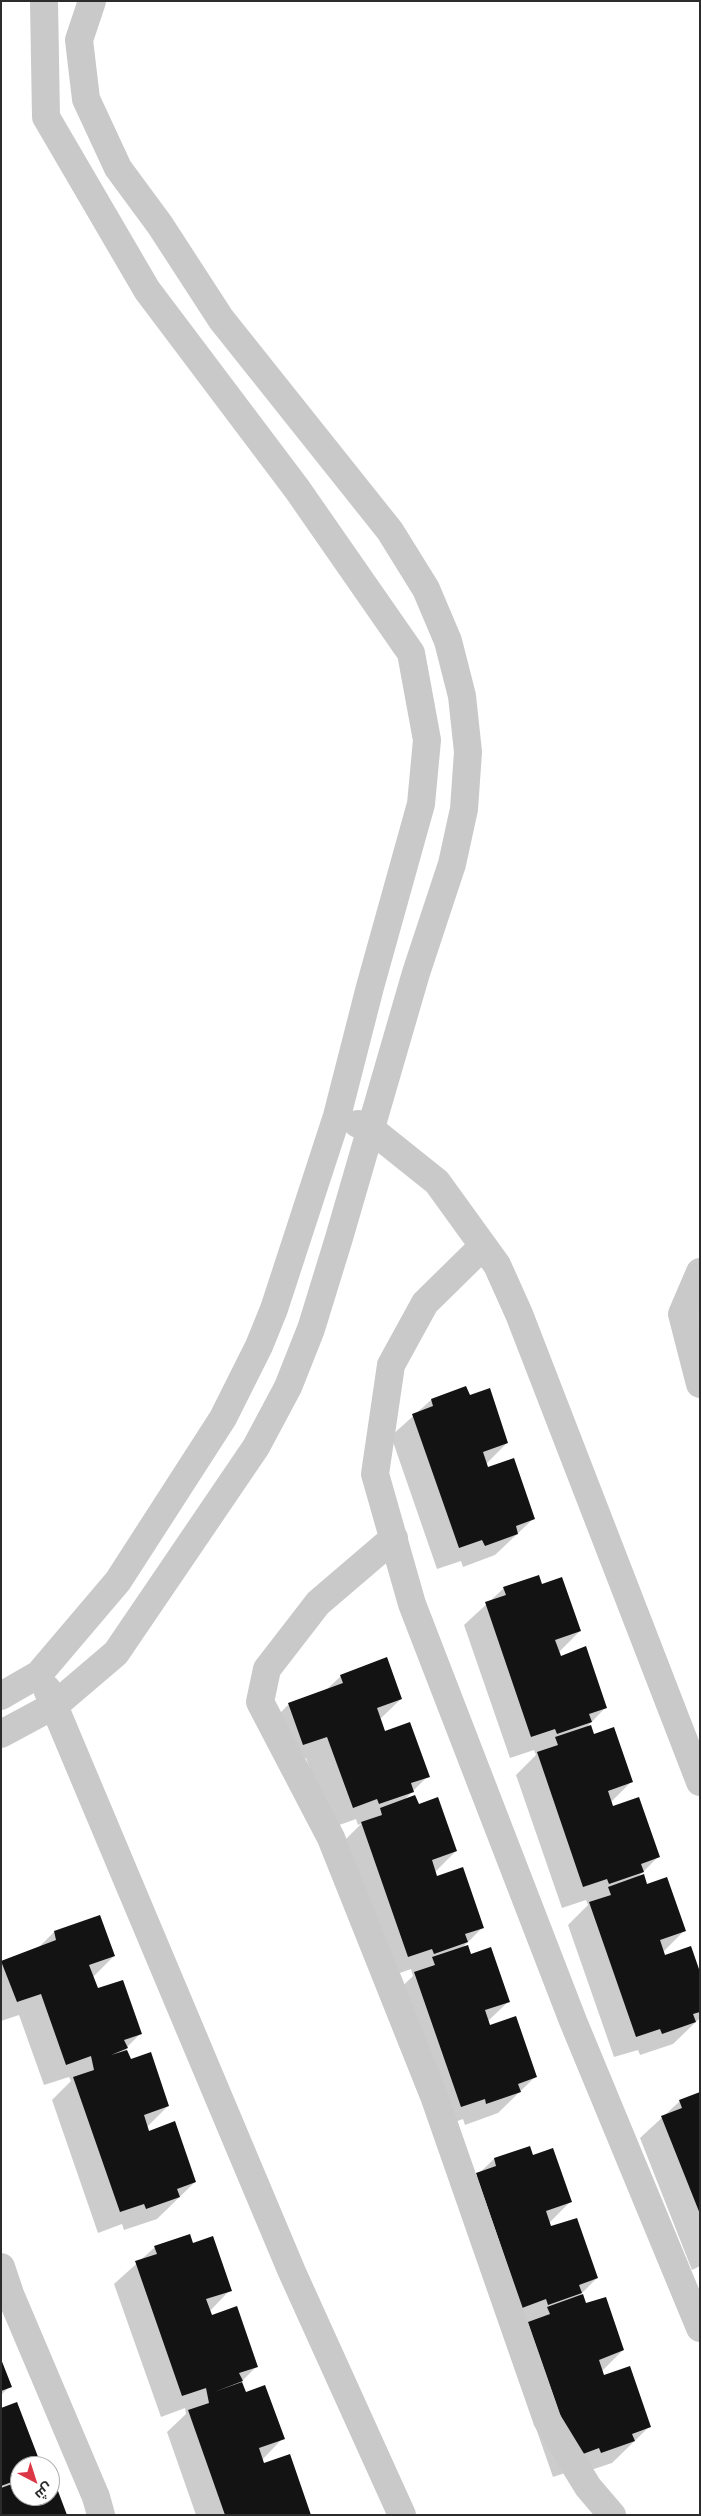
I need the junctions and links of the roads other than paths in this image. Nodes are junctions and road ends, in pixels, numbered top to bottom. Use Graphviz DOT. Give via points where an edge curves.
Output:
graph roads {
  1 [pos="44,1"];
  2 [pos="92,1"];
  3 [pos="337,1116"];
  4 [pos="372,1130"];
  5 [pos="483,1246"];
  6 [pos="700,1272"];
  7 [pos="700,1384"];
  8 [pos="394,1538"];
  9 [pos="39,1674"];
  10 [pos="1,1696"];
  11 [pos="55,1705"];
  12 [pos="1,1734"];
  13 [pos="700,1782"];
  14 [pos="1,2267"];
  15 [pos="700,2328"];
  16 [pos="101,2515"];
  17 [pos="402,2515"];
  18 [pos="612,2515"];
  1 -- 3 [label="street" via="46,117 147,290 297,490 412,654 427,740 421,804"];
  2 -- 4 [label="street" via="79,40 86,99 118,168 160,225 221,319 390,531 426,589 448,641 462,696 468,752 464,809 452,864 416,973"];
  3 -- 4 [label="street"];
  3 -- 9 [label="street" via="274,1309 242,1383 201,1454 118,1580"];
  4 -- 5 [label="street" via="437,1182"];
  4 -- 11 [label="street" via="311,1329 288,1387 256,1447 116,1653"];
  5 -- 8 [label="street" via="425,1303 391,1365 376,1474"];
  5 -- 13 [label="street" via="497,1265 519,1314"];
  6 -- 7 [label="street" via="682,1314"];
  8 -- 15 [label="street" via="412,1604 569,2012"];
  8 -- 18 [label="street" via="318,1603 267,1668 260,1702 331,1838 434,2096 547,2420 588,2487"];
  9 -- 10 [label="street"];
  9 -- 11 [label="street"];
  11 -- 12 [label="street"];
  11 -- 17 [label="street" via="292,2272"];
  14 -- 16 [label="street"];
}
